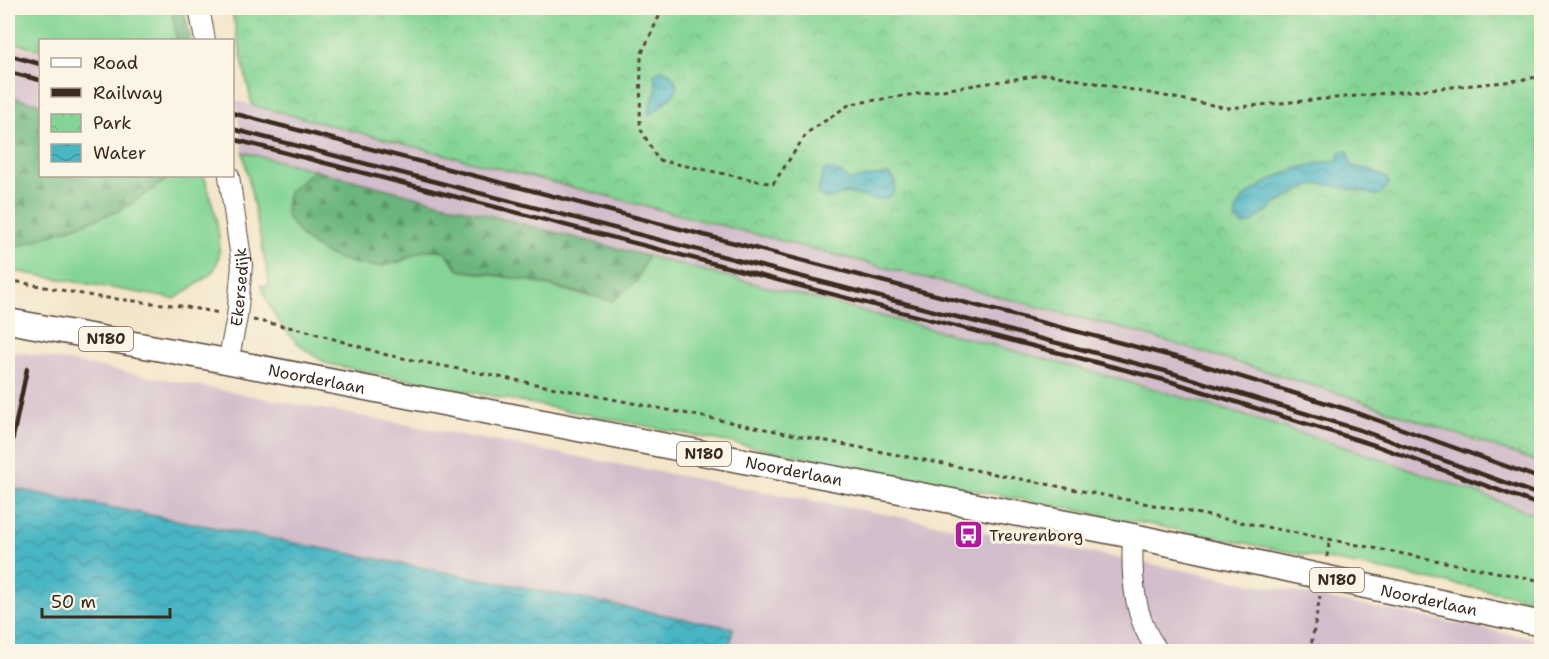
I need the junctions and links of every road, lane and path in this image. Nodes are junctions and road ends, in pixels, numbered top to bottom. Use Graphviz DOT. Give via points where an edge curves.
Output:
graph roads {
  1 [pos="199,8"];
  2 [pos="663,8"];
  3 [pos="205,39"];
  4 [pos="1542,74"];
  5 [pos="229,177"];
  6 [pos="8,280"];
  7 [pos="211,311"];
  8 [pos="8,321"];
  9 [pos="267,322"];
  10 [pos="228,362"];
  11 [pos="1133,536"];
  12 [pos="1542,581"];
  13 [pos="1542,624"];
  14 [pos="1159,651"];
  1 -- 3 [label="street"];
  2 -- 4 [label="path" via="641,55 640,129 658,160 773,184 807,133 850,104 1048,74 1228,108 1505,82"];
  5 -- 10 [label="street, Ekersedijk" via="243,266"];
  6 -- 7 [label="path" via="98,297"];
  8 -- 10 [label="main road, Noorderlaan / N180"];
  9 -- 12 [label="path" via="387,355"];
  10 -- 11 [label="main road, Noorderlaan / N180"];
  11 -- 13 [label="main road, Noorderlaan / N180"];
  11 -- 14 [label="street" via="1139,611 1144,630"];
}
